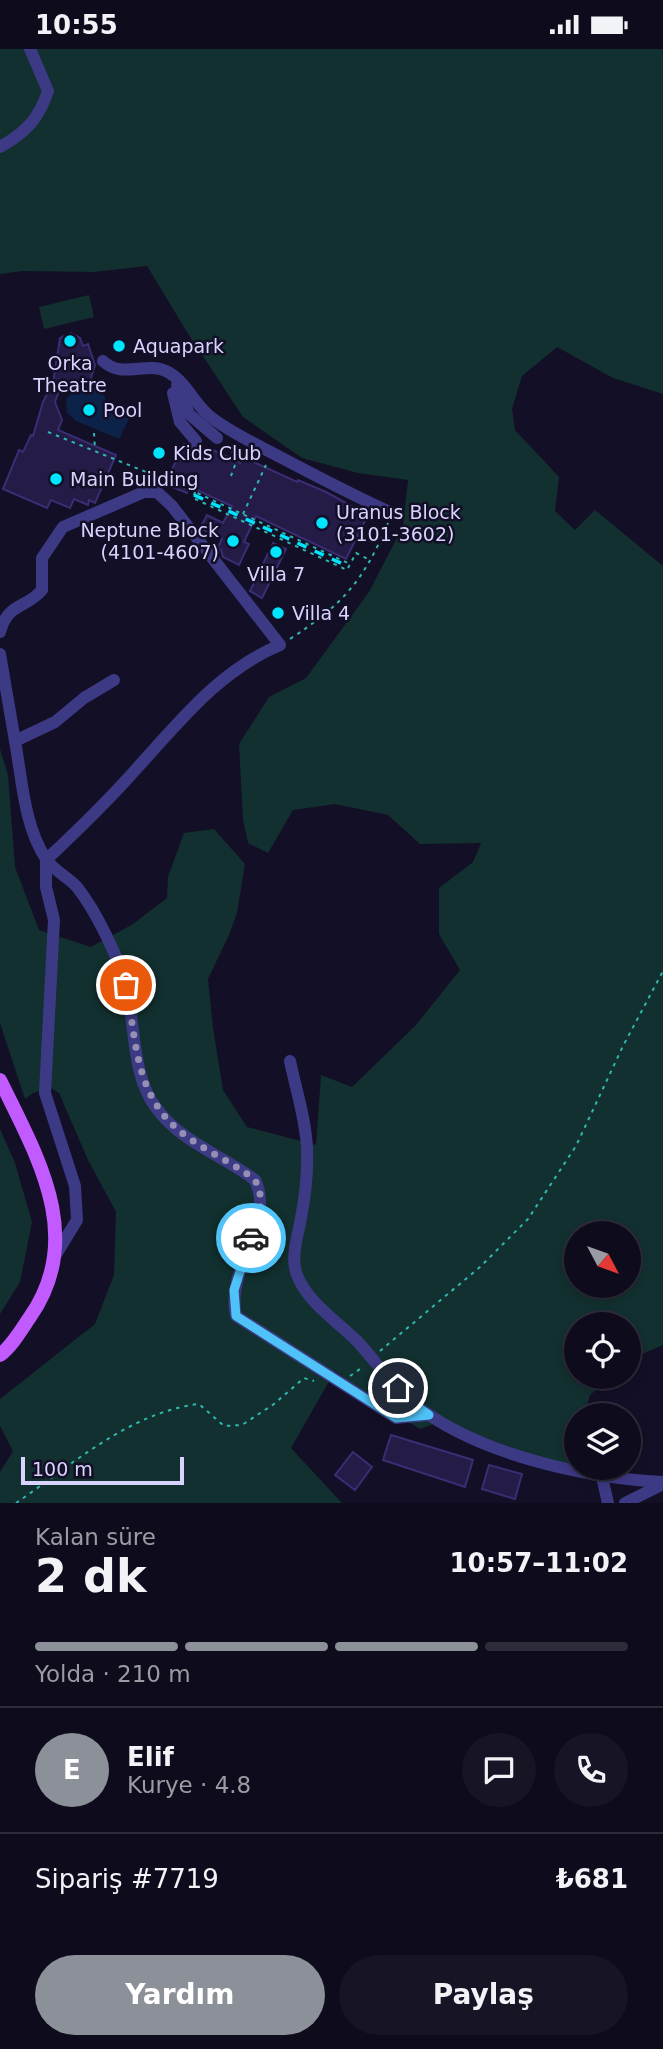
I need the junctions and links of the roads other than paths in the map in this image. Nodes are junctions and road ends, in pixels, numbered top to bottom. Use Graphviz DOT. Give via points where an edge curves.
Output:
graph roads {
  1 [pos="30,49"];
  2 [pos="0,147"];
  3 [pos="103,361"];
  4 [pos="158,370"];
  5 [pos="217,438"];
  6 [pos="195,446"];
  7 [pos="392,513"];
  8 [pos="0,632"];
  9 [pos="0,654"];
  10 [pos="114,680"];
  11 [pos="15,741"];
  12 [pos="46,860"];
  13 [pos="290,1061"];
  14 [pos="0,1080"];
  15 [pos="55,1256"];
  16 [pos="0,1355"];
  17 [pos="429,1415"];
  18 [pos="564,1468"];
  19 [pos="603,1480"];
  20 [pos="632,1480"];
  21 [pos="663,1483"];
  22 [pos="608,1503"];
  23 [pos="625,1503"];
  1 -- 2 [label="street" via="48,91 30,126"];
  3 -- 4 [label="street" via="111,369"];
  4 -- 5 [label="street" via="174,381 188,414"];
  4 -- 6 [label="street" via="169,381 180,422"];
  4 -- 7 [label="street" via="181,381 198,405 228,429"];
  8 -- 12 [label="street" via="4,617 17,604 43,590 42,558 63,527 145,492 158,492 280,645 250,660 201,697 102,807"];
  9 -- 11 [label="street"];
  10 -- 11 [label="street" via="55,722"];
  11 -- 12 [label="street" via="29,819"];
  12 -- 15 [label="street" via="46,887 54,920 45,1093 75,1186 77,1220"];
  12 -- 17 [label="street" via="77,887 112,953 126,985 139,1070 156,1109 220,1160 249,1175 261,1192 262,1208 234,1290 236,1316 396,1418"];
  13 -- 17 [label="street" via="307,1149 295,1242 296,1275 322,1310"];
  14 -- 15 [label="main road" via="48,1185"];
  15 -- 16 [label="main road" via="41,1302"];
  17 -- 18 [label="street" via="473,1438"];
  19 -- 22 [label="street"];
  20 -- 21 [label="street"];
  21 -- 23 [label="street"];
}
